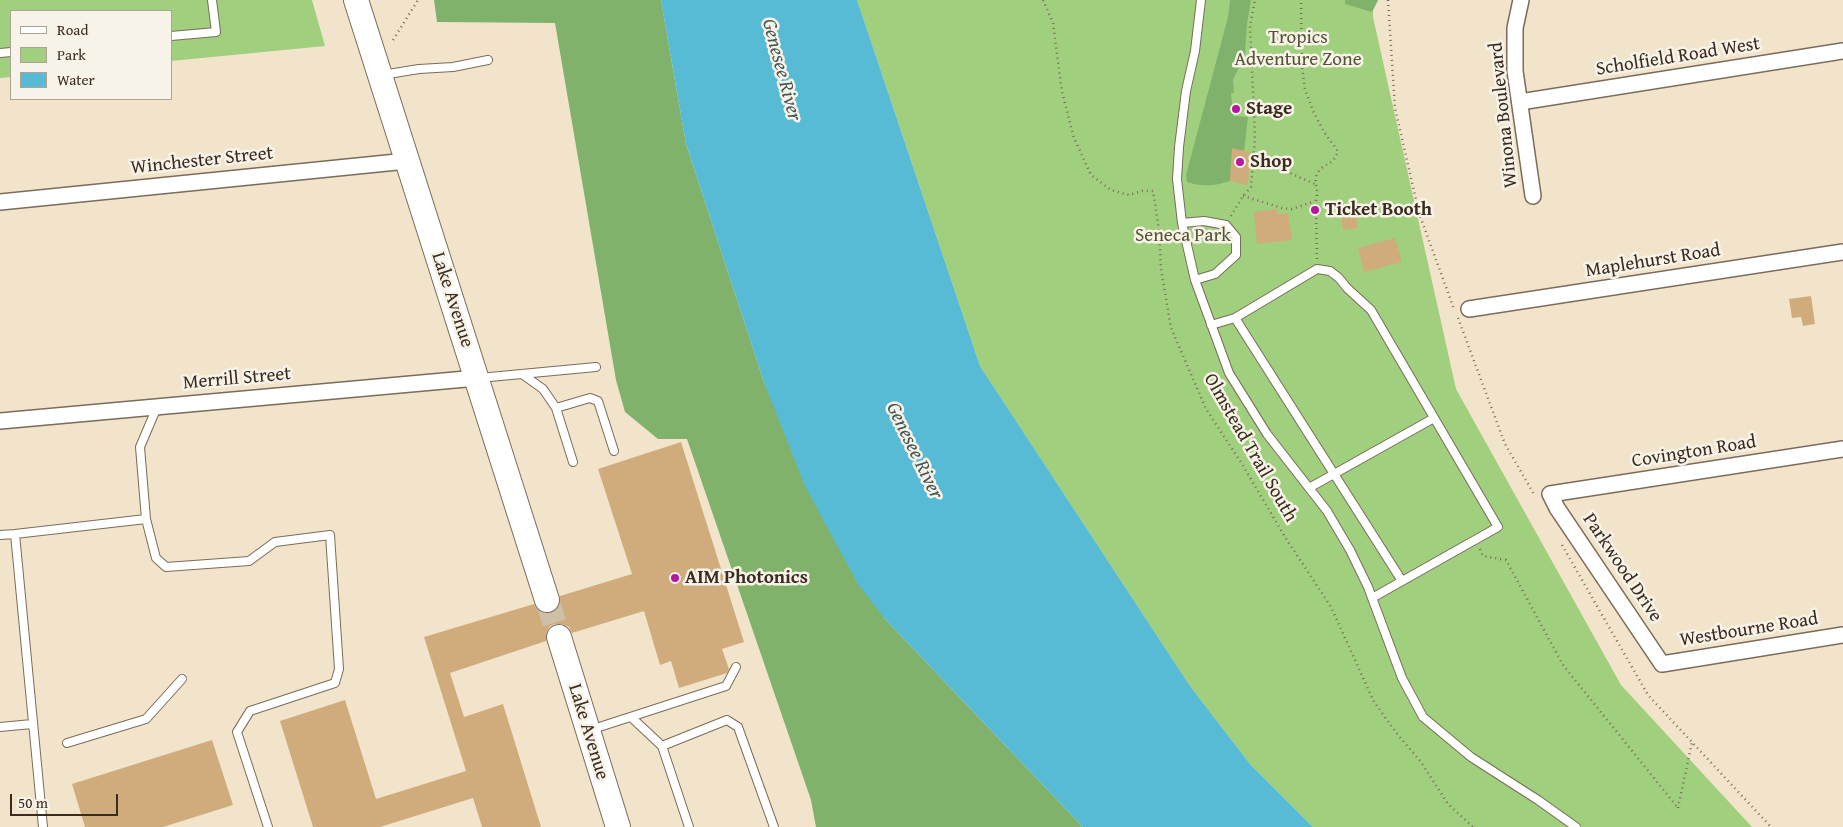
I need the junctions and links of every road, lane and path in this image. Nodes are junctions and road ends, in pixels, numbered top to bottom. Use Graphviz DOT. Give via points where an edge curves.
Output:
graph roads {
  1 [pos="212,0"];
  2 [pos="356,0"];
  3 [pos="418,0"];
  4 [pos="1043,0"];
  5 [pos="1201,0"];
  6 [pos="1256,0"];
  7 [pos="1388,0"];
  8 [pos="1521,0"];
  9 [pos="1302,3"];
  10 [pos="172,36"];
  11 [pos="393,40"];
  12 [pos="1843,51"];
  13 [pos="488,60"];
  14 [pos="380,76"];
  15 [pos="1520,102"];
  16 [pos="407,161"];
  17 [pos="1253,167"];
  18 [pos="1314,184"];
  19 [pos="1243,196"];
  20 [pos="1533,196"];
  21 [pos="1315,201"];
  22 [pos="0,202"];
  23 [pos="1315,207"];
  24 [pos="1316,213"];
  25 [pos="1182,222"];
  26 [pos="1226,225"];
  27 [pos="1843,252"];
  28 [pos="1317,269"];
  29 [pos="1195,280"];
  30 [pos="1469,310"];
  31 [pos="1235,318"];
  32 [pos="1211,325"];
  33 [pos="596,367"];
  34 [pos="522,374"];
  35 [pos="477,378"];
  36 [pos="157,406"];
  37 [pos="556,408"];
  38 [pos="1434,418"];
  39 [pos="0,421"];
  40 [pos="1843,449"];
  41 [pos="614,452"];
  42 [pos="573,462"];
  43 [pos="1335,473"];
  44 [pos="1309,488"];
  45 [pos="1544,497"];
  46 [pos="146,519"];
  47 [pos="15,534"];
  48 [pos="0,535"];
  49 [pos="1474,540"];
  50 [pos="1561,542"];
  51 [pos="1402,580"];
  52 [pos="1372,598"];
  53 [pos="548,600"];
  54 [pos="1843,635"];
  55 [pos="559,637"];
  56 [pos="1662,664"];
  57 [pos="736,667"];
  58 [pos="182,678"];
  59 [pos="631,717"];
  60 [pos="32,724"];
  61 [pos="0,727"];
  62 [pos="588,731"];
  63 [pos="1692,742"];
  64 [pos="67,744"];
  65 [pos="662,746"];
  66 [pos="42,827"];
  67 [pos="268,827"];
  68 [pos="618,827"];
  69 [pos="690,827"];
  70 [pos="774,827"];
  71 [pos="1474,827"];
  72 [pos="1576,827"];
  73 [pos="1771,827"];
  1 -- 10 [label="lane" via="216,32"];
  2 -- 14 [label="main road, Lake Avenue"];
  3 -- 11 [label="path"];
  4 -- 71 [label="path, Olmstead Trail South" via="1053,23 1062,92 1074,138 1091,175 1111,190 1129,195 1153,191 1171,328 1206,409 1331,607 1374,702 1448,804"];
  5 -- 25 [label="lane" via="1179,147 1177,179"];
  6 -- 17 [label="path" via="1250,26 1255,138"];
  7 -- 45 [label="path" via="1395,108 1419,214 1504,444"];
  8 -- 15 [label="street, Winona Boulevard" via="1514,42"];
  9 -- 18 [label="path" via="1305,89 1324,132 1338,151 1335,161 1319,171"];
  12 -- 15 [label="street, Scholfield Road West"];
  13 -- 14 [label="lane"];
  14 -- 16 [label="main road, Lake Avenue"];
  15 -- 20 [label="street, Winona Boulevard"];
  16 -- 22 [label="street, Winchester Street"];
  16 -- 35 [label="main road, Lake Avenue"];
  17 -- 18 [label="path" via="1281,166"];
  17 -- 19 [label="path" via="1251,187"];
  18 -- 21 [label="path"];
  19 -- 21 [label="path" via="1292,209"];
  19 -- 26 [label="path"];
  21 -- 23 [label="path"];
  24 -- 28 [label="path"];
  25 -- 26 [label="lane"];
  25 -- 29 [label="lane"];
  26 -- 29 [label="lane" via="1236,237 1236,255 1215,274"];
  27 -- 30 [label="street, Maplehurst Road"];
  28 -- 31 [label="lane"];
  28 -- 38 [label="lane" via="1330,271 1371,310"];
  29 -- 32 [label="lane"];
  31 -- 32 [label="lane"];
  31 -- 43 [label="lane"];
  32 -- 44 [label="lane" via="1229,373 1267,434"];
  33 -- 34 [label="lane"];
  34 -- 35 [label="lane"];
  34 -- 37 [label="lane" via="543,389"];
  35 -- 36 [label="street, Merrill Street"];
  35 -- 53 [label="main road, Lake Avenue"];
  36 -- 39 [label="street, Merrill Street"];
  36 -- 46 [label="lane" via="140,448"];
  37 -- 41 [label="lane" via="590,398 598,401"];
  37 -- 42 [label="lane"];
  38 -- 43 [label="lane"];
  38 -- 49 [label="lane" via="1498,527"];
  40 -- 45 [label="street, Covington Road"];
  43 -- 44 [label="lane"];
  43 -- 51 [label="lane"];
  44 -- 52 [label="lane" via="1350,550"];
  45 -- 56 [label="street, Parkwood Drive" via="1557,508"];
  46 -- 47 [label="lane"];
  46 -- 67 [label="lane" via="156,558 166,567 249,561 275,542 330,535 339,669 335,683 250,711 237,732"];
  47 -- 48 [label="lane"];
  47 -- 60 [label="lane"];
  49 -- 51 [label="lane"];
  49 -- 63 [label="path" via="1484,556 1506,560 1563,665 1678,808"];
  50 -- 63 [label="path" via="1648,695"];
  51 -- 52 [label="lane"];
  52 -- 72 [label="lane" via="1402,678 1423,717 1471,757"];
  54 -- 56 [label="street, Westbourne Road"];
  55 -- 62 [label="main road, Lake Avenue"];
  57 -- 59 [label="lane" via="726,686"];
  58 -- 64 [label="lane" via="146,719"];
  59 -- 62 [label="lane"];
  59 -- 65 [label="lane"];
  60 -- 61 [label="lane"];
  60 -- 66 [label="lane"];
  62 -- 68 [label="main road, Lake Avenue"];
  63 -- 73 [label="path"];
  65 -- 69 [label="lane"];
  65 -- 70 [label="lane" via="727,720 738,727"];
}
